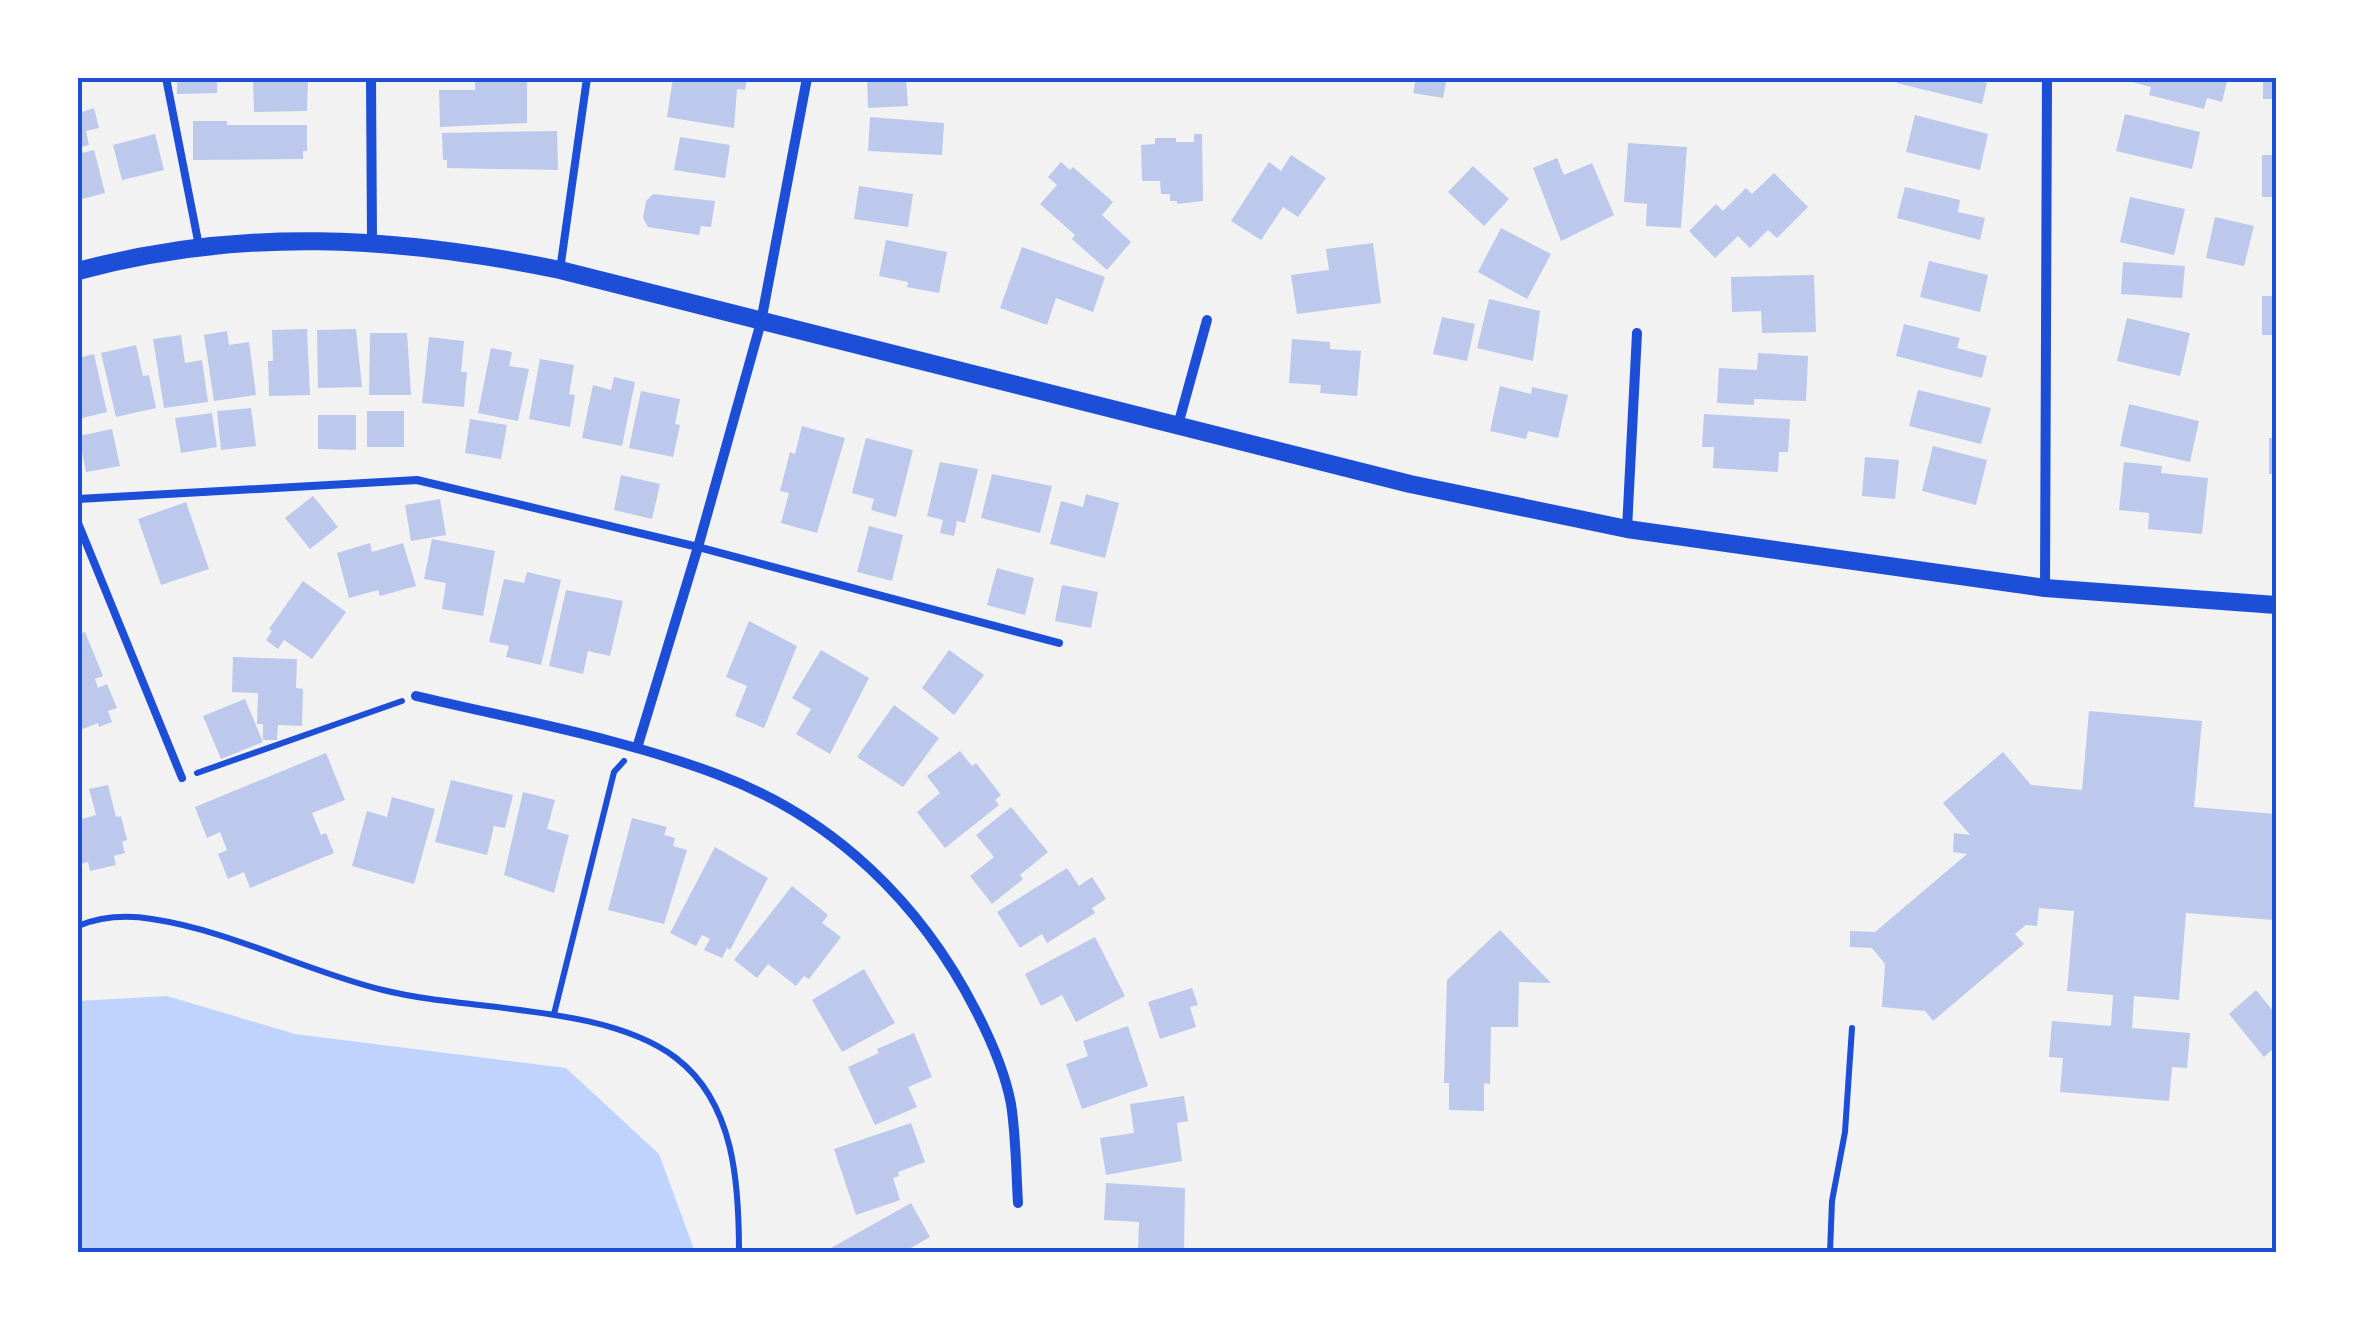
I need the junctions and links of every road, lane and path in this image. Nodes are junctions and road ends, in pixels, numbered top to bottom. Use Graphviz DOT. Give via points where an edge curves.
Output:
graph roads {
  1 [pos="166,78"];
  2 [pos="372,78"];
  3 [pos="587,78"];
  4 [pos="806,78"];
  5 [pos="2047,78"];
  6 [pos="372,241"];
  7 [pos="199,246"];
  8 [pos="560,270"];
  9 [pos="78,271"];
  10 [pos="1208,320"];
  11 [pos="761,322"];
  12 [pos="1637,334"];
  13 [pos="1178,425"];
  14 [pos="78,499"];
  15 [pos="78,523"];
  16 [pos="1627,529"];
  17 [pos="698,547"];
  18 [pos="2044,588"];
  19 [pos="2276,605"];
  20 [pos="1058,643"];
  21 [pos="416,696"];
  22 [pos="637,748"];
  23 [pos="182,778"];
  24 [pos="78,926"];
  25 [pos="554,1014"];
  26 [pos="1852,1028"];
  27 [pos="1018,1203"];
  28 [pos="740,1252"];
  29 [pos="1830,1252"];
  1 -- 7 [label="lane"];
  2 -- 6 [label="street"];
  3 -- 8 [label="lane"];
  4 -- 11 [label="street"];
  5 -- 18 [label="street"];
  6 -- 7 [label="street"];
  6 -- 8 [label="street"];
  7 -- 9 [label="street"];
  8 -- 11 [label="street"];
  10 -- 13 [label="street"];
  11 -- 13 [label="street"];
  11 -- 17 [label="street"];
  12 -- 16 [label="street"];
  13 -- 16 [label="street" via="1410,484"];
  14 -- 17 [label="lane" via="417,480"];
  15 -- 23 [label="lane"];
  16 -- 18 [label="street"];
  17 -- 20 [label="lane"];
  17 -- 22 [label="street"];
  18 -- 19 [label="street"];
  21 -- 22 [label="street"];
  21 -- 23 [label="path"];
  22 -- 25 [label="path" via="614,772"];
  22 -- 27 [label="street" via="721,775 781,804 840,840 892,888 955,970 1002,1071"];
  24 -- 25 [label="path" via="97,918 148,918 396,993"];
  25 -- 28 [label="path" via="643,1038 678,1059 710,1094 733,1162"];
  26 -- 29 [label="path"];
}
